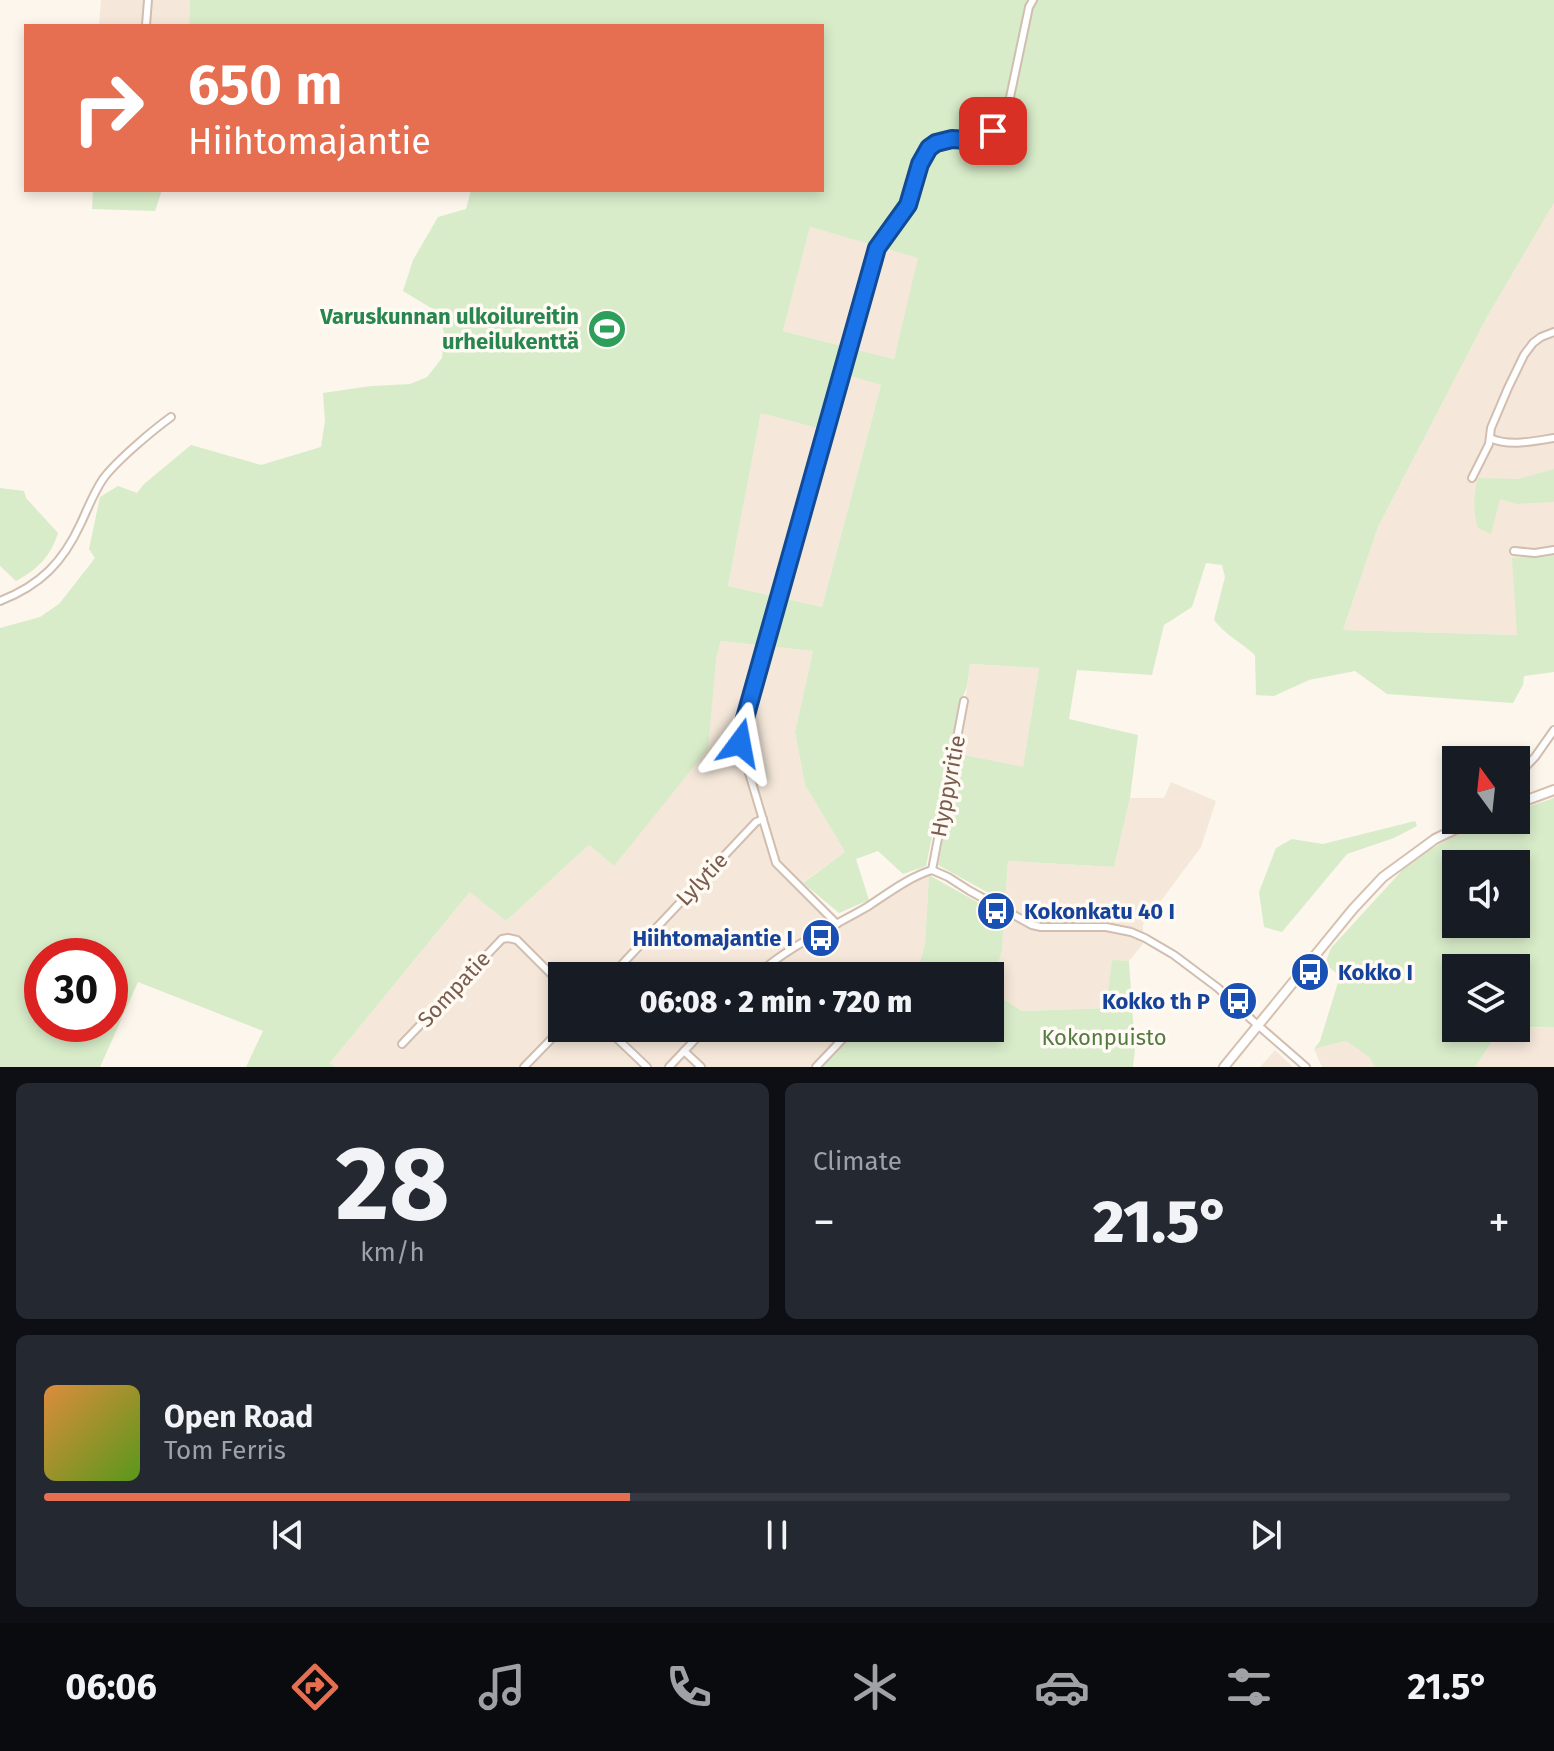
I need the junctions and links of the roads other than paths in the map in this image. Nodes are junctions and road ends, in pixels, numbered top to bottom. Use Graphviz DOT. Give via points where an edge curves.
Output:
graph roads {
  1 [pos="148,0"];
  2 [pos="1033,0"];
  3 [pos="146,24"];
  4 [pos="1554,332"];
  5 [pos="171,417"];
  6 [pos="1490,438"];
  7 [pos="1554,438"];
  8 [pos="1472,478"];
  9 [pos="1554,550"];
  10 [pos="1514,551"];
  11 [pos="0,601"];
  12 [pos="964,701"];
  13 [pos="1554,730"];
  14 [pos="1530,762"];
  15 [pos="1554,790"];
  16 [pos="1530,799"];
  17 [pos="763,819"];
  18 [pos="1445,834"];
  19 [pos="932,870"];
  20 [pos="837,924"];
  21 [pos="624,962"];
  22 [pos="773,962"];
  23 [pos="548,971"];
  24 [pos="1259,1025"];
  25 [pos="548,1042"];
  26 [pos="621,1042"];
  27 [pos="693,1042"];
  28 [pos="840,1042"];
  29 [pos="402,1044"];
  30 [pos="684,1051"];
  31 [pos="524,1067"];
  32 [pos="647,1067"];
  33 [pos="669,1067"];
  34 [pos="701,1067"];
  35 [pos="816,1067"];
  36 [pos="1224,1067"];
  37 [pos="1306,1067"];
  1 -- 3 [label="street"];
  2 -- 17 [label="street" via="1005,121 993,131 929,148 908,205 877,248 870,268 740,736"];
  4 -- 6 [label="street" via="1533,343 1524,355"];
  5 -- 11 [label="street" via="105,477 61,560 25,591"];
  6 -- 7 [label="street" via="1507,443"];
  6 -- 8 [label="street"];
  9 -- 10 [label="street"];
  12 -- 19 [label="street, Hyppyritie"];
  13 -- 14 [label="street"];
  15 -- 16 [label="street"];
  17 -- 20 [label="street" via="776,863"];
  17 -- 21 [label="street, Lylytie"];
  18 -- 24 [label="street" via="1383,877"];
  19 -- 20 [label="street"];
  19 -- 24 [label="street" via="1032,925 1106,927 1145,938 1218,988"];
  20 -- 22 [label="street"];
  23 -- 29 [label="street, Sompatie" via="517,940 502,939"];
  24 -- 36 [label="street"];
  24 -- 37 [label="street"];
  25 -- 31 [label="street"];
  26 -- 32 [label="street"];
  27 -- 30 [label="street"];
  28 -- 35 [label="street"];
  30 -- 33 [label="street"];
  30 -- 34 [label="street"];
}
